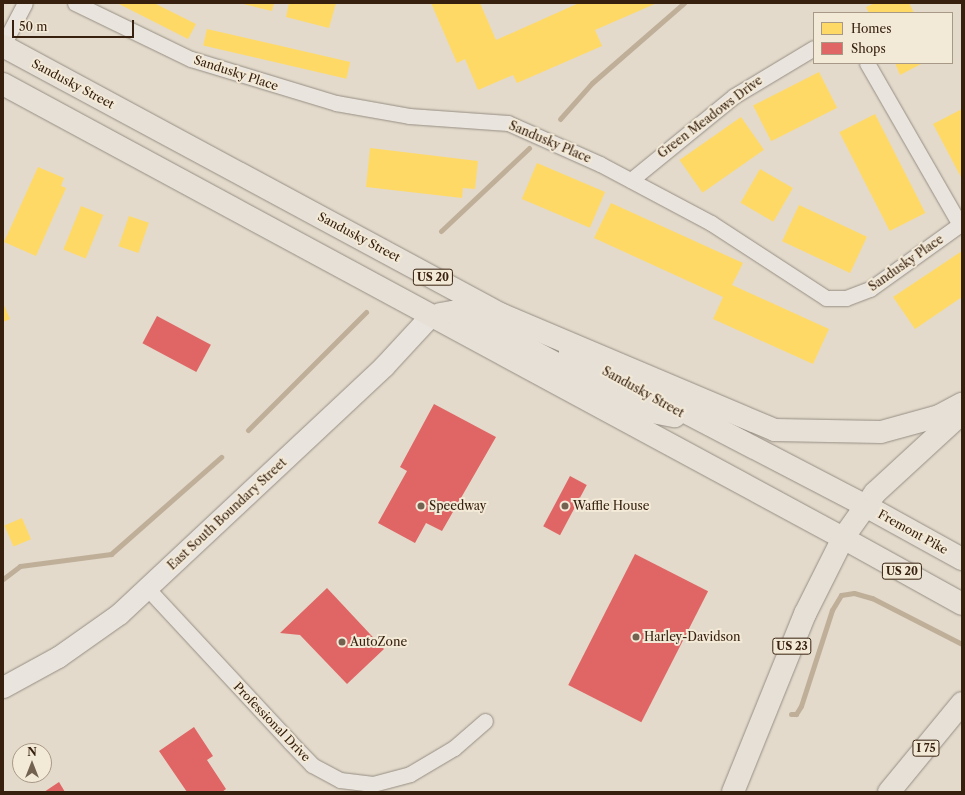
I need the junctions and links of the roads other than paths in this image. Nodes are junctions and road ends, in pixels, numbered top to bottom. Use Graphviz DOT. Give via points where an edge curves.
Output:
graph roads {
  1 [pos="25,3"];
  2 [pos="75,3"];
  3 [pos="3,46"];
  4 [pos="813,49"];
  5 [pos="868,64"];
  6 [pos="3,84"];
  7 [pos="631,180"];
  8 [pos="961,224"];
  9 [pos="431,314"];
  10 [pos="500,314"];
  11 [pos="962,404"];
  12 [pos="962,413"];
  13 [pos="695,420"];
  14 [pos="864,505"];
  15 [pos="843,538"];
  16 [pos="962,559"];
  17 [pos="148,589"];
  18 [pos="962,604"];
  19 [pos="3,687"];
  20 [pos="962,703"];
  21 [pos="485,721"];
  22 [pos="733,792"];
  23 [pos="889,792"];
  1 -- 3 [label="street"];
  2 -- 7 [label="street, Sandusky Place" via="145,40 251,79 372,111 508,123"];
  3 -- 10 [label="main road, Sandusky Street / US 20"];
  4 -- 7 [label="street, Green Meadows Drive" via="734,96"];
  5 -- 8 [label="street"];
  6 -- 9 [label="main road, US 20"];
  7 -- 8 [label="street, Sandusky Place" via="711,223 815,292 834,299 870,289"];
  9 -- 13 [label="main road" via="453,312 475,320 642,410"];
  9 -- 15 [label="main road, US 20"];
  9 -- 17 [label="street, East South Boundary Street" via="384,366"];
  10 -- 11 [label="main road" via="775,430 881,432 939,416"];
  10 -- 13 [label="main road, Sandusky Street / US 20"];
  12 -- 14 [label="main road"];
  13 -- 14 [label="main road, Sandusky Street / US 20"];
  14 -- 15 [label="main road, US 23"];
  14 -- 16 [label="main road, Fremont Pike / US 20"];
  15 -- 18 [label="main road, US 20"];
  15 -- 22 [label="main road, US 23" via="805,614"];
  17 -- 19 [label="street, East South Boundary Street" via="90,638"];
  17 -- 21 [label="street, Professional Drive" via="312,765 340,780 373,784 410,774 454,748"];
  20 -- 23 [label="main road, I 75"];
}
